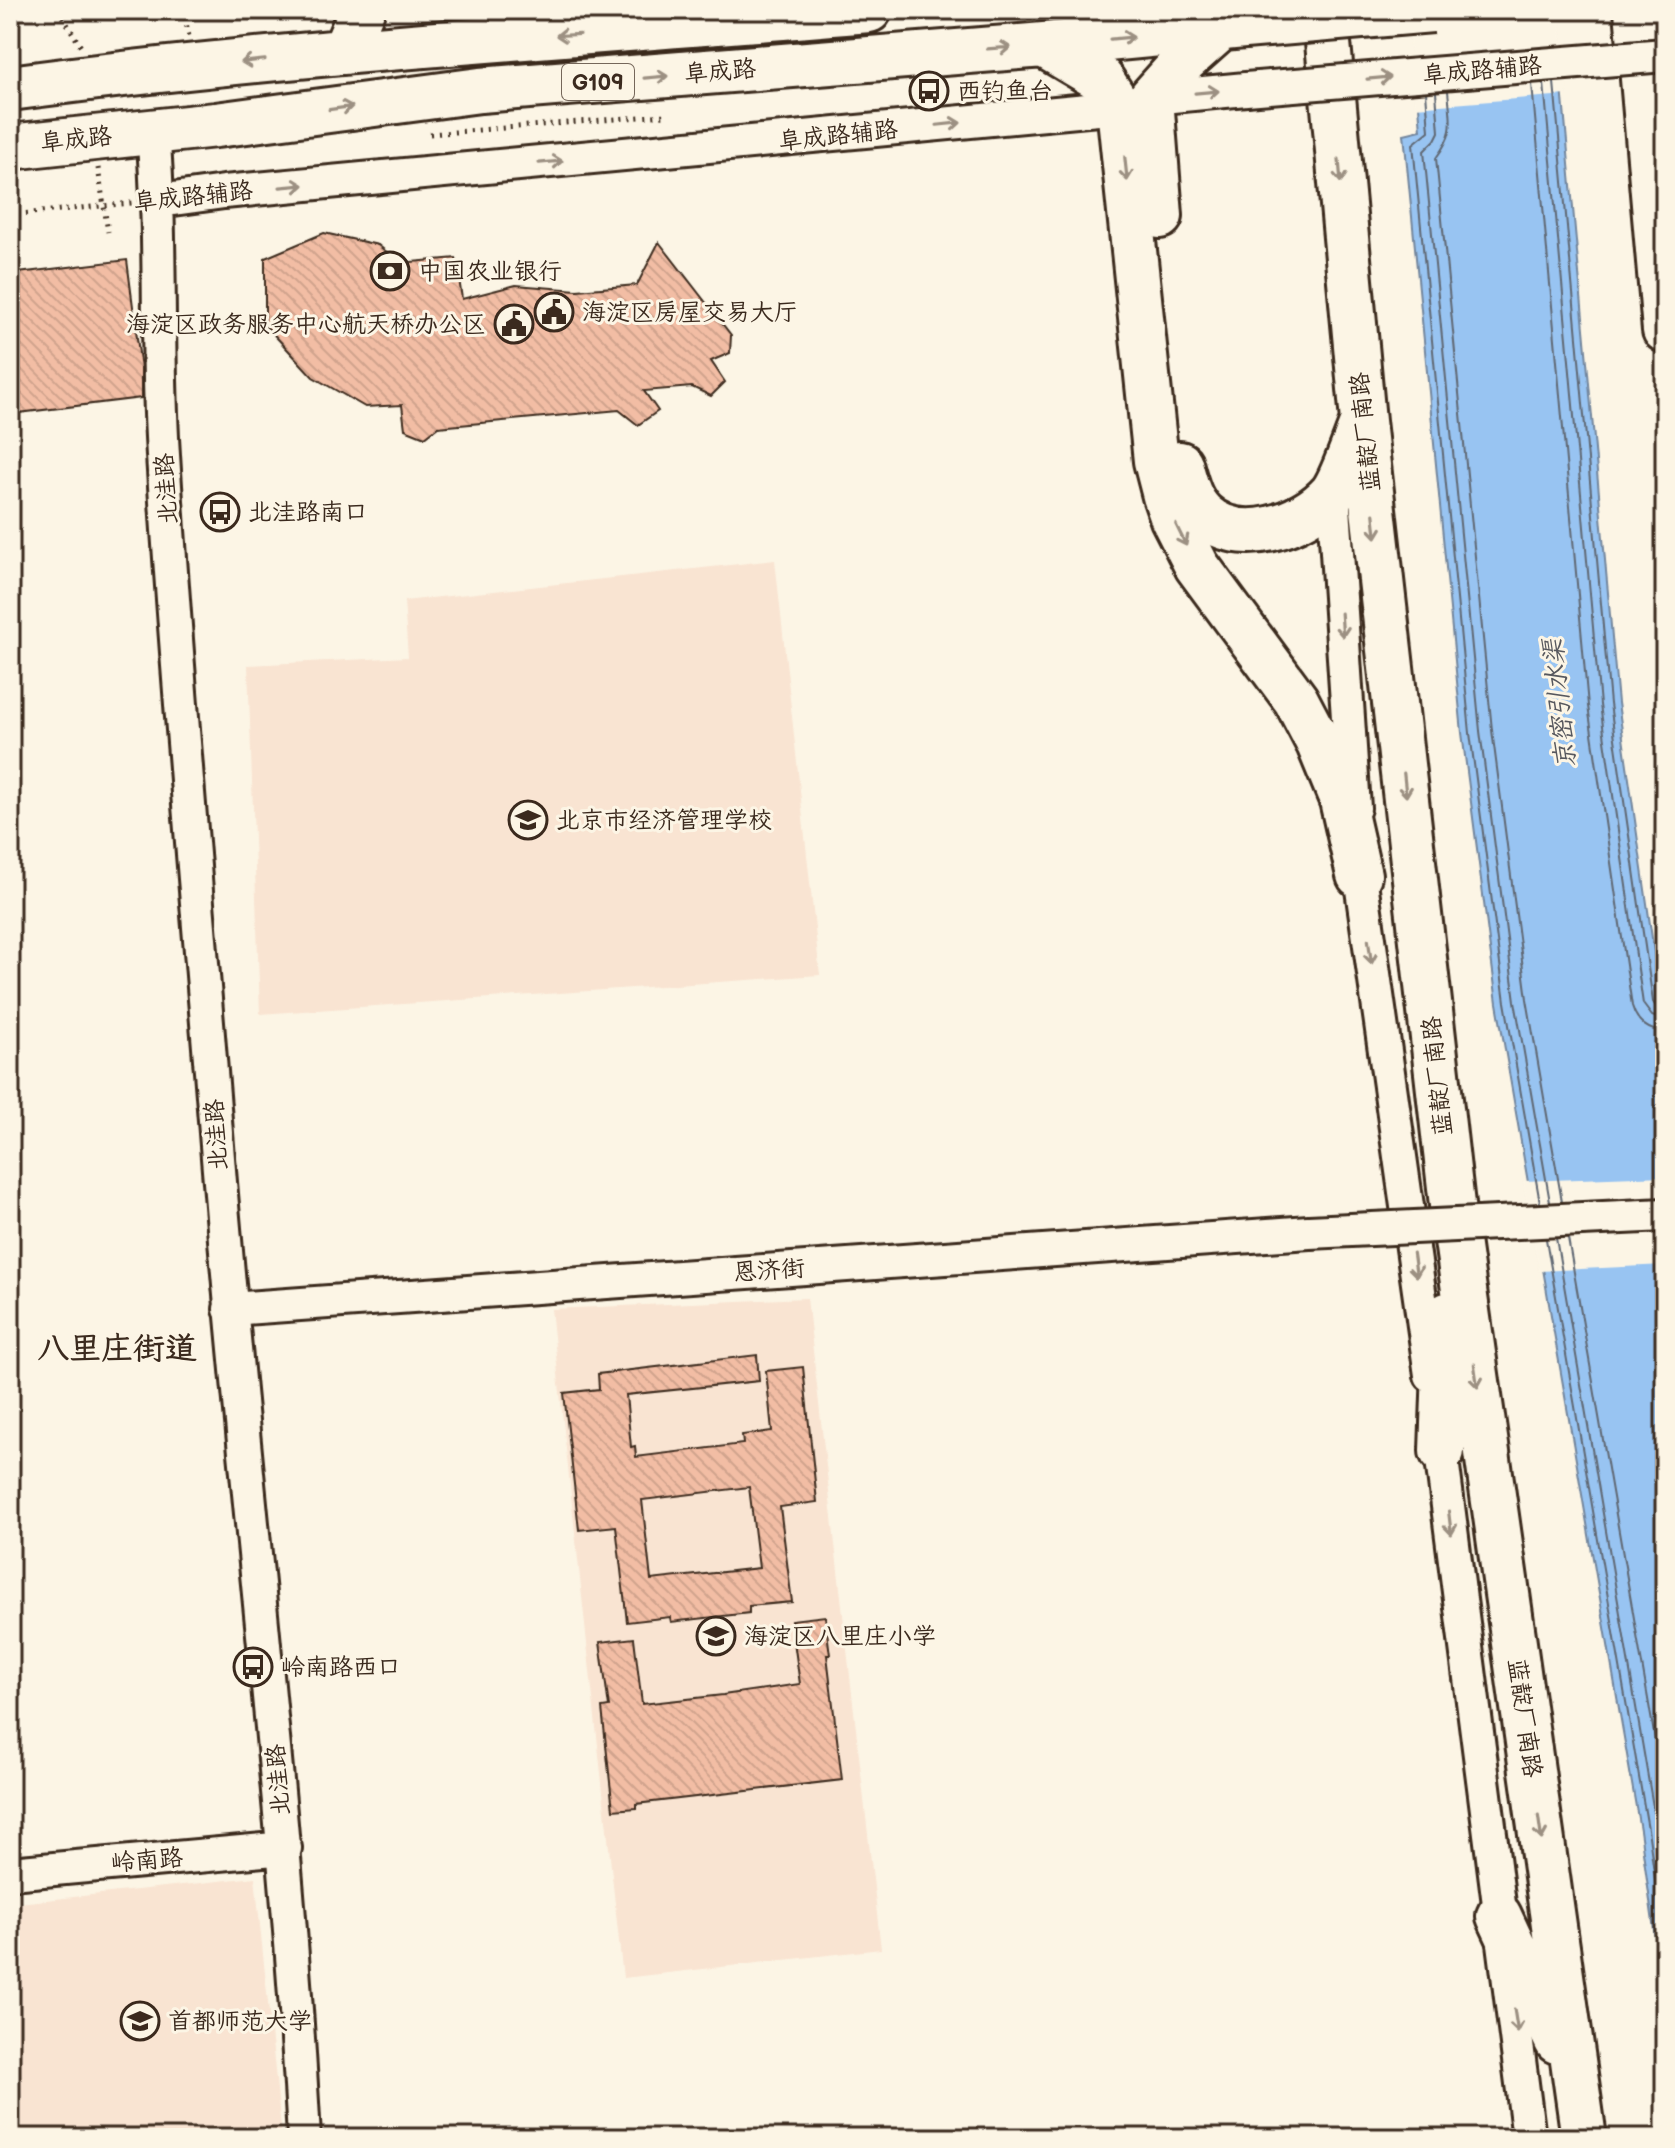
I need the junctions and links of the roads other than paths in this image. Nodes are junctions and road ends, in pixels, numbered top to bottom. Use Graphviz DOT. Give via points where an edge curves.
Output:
graph roads {
  1 [pos="362,10"];
  2 [pos="869,10"];
  3 [pos="1325,10"];
  4 [pos="1432,10"];
  5 [pos="1637,10"];
  6 [pos="484,24"];
  7 [pos="1233,27"];
  8 [pos="1044,45"];
  9 [pos="344,52"];
  10 [pos="1665,55"];
  11 [pos="10,88"];
  12 [pos="1135,102"];
  13 [pos="153,131"];
  14 [pos="10,147"];
  15 [pos="159,201"];
  16 [pos="1665,330"];
  17 [pos="1363,421"];
  18 [pos="1333,492"];
  19 [pos="1359,875"];
  20 [pos="1452,1205"];
  21 [pos="1665,1215"];
  22 [pos="230,1309"];
  23 [pos="1442,1451"];
  24 [pos="285,1848"];
  25 [pos="10,1873"];
  26 [pos="1499,1916"];
  27 [pos="1577,2083"];
  28 [pos="304,2138"];
  29 [pos="1529,2138"];
  30 [pos="1584,2138"];
  1 -- 9 [label="highway"];
  2 -- 6 [label="highway, 阜成路 / G109, one-way" via="583,34"];
  3 -- 17 [label="highway, 蓝靛厂南路, one-way"];
  4 -- 7 [label="highway, 阜成路 / G109, bridge"];
  5 -- 16 [label="highway"];
  6 -- 9 [label="highway, 阜成路 / G109"];
  8 -- 7 [label="highway, 阜成路 / G109, one-way"];
  7 -- 12 [label="highway"];
  8 -- 12 [label="highway"];
  13 -- 8 [label="highway, 阜成路 / G109, one-way" via="480,90"];
  9 -- 11 [label="highway, 阜成路 / G109, one-way"];
  12 -- 10 [label="street, 阜成路辅路, one-way, bridge"];
  15 -- 12 [label="street, 阜成路辅路, one-way"];
  12 -- 18 [label="highway" via="1178,458 1189,496 1220,527 1248,531 1275,528 1304,516"];
  12 -- 19 [label="highway, one-way" via="1156,461 1165,496 1197,566 1296,700 1319,744 1342,800"];
  13 -- 14 [label="highway, 阜成路 / G109"];
  13 -- 15 [label="street, 北洼路"];
  15 -- 22 [label="street, 北洼路" via="162,450"];
  17 -- 18 [label="highway"];
  17 -- 20 [label="highway, 蓝靛厂南路, one-way"];
  18 -- 19 [label="street, 蓝靛厂南路, one-way"];
  19 -- 23 [label="street, 蓝靛厂南路, one-way"];
  20 -- 23 [label="highway"];
  20 -- 27 [label="highway, 蓝靛厂南路, one-way"];
  21 -- 22 [label="street, 恩济街, bridge" via="1309,1232"];
  22 -- 24 [label="street, 北洼路"];
  23 -- 26 [label="street, 蓝靛厂南路, one-way"];
  24 -- 25 [label="street, 岭南路"];
  24 -- 28 [label="street, 北洼路"];
  26 -- 27 [label="highway"];
  26 -- 29 [label="street, 蓝靛厂南路, one-way"];
  27 -- 30 [label="highway, 蓝靛厂南路"];
}
